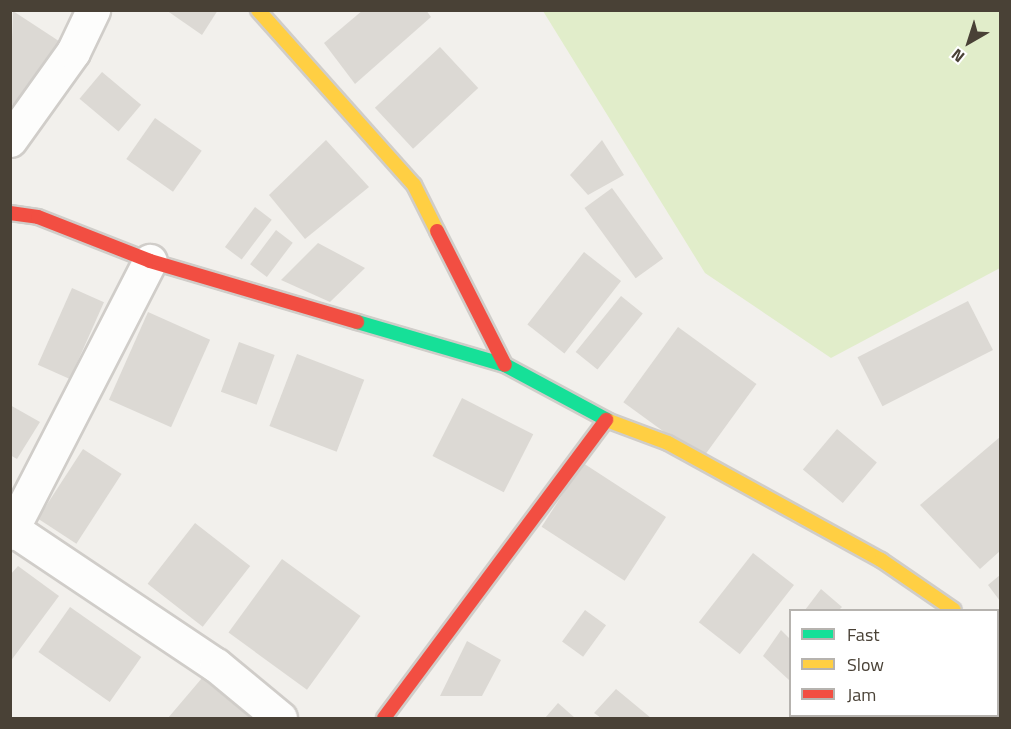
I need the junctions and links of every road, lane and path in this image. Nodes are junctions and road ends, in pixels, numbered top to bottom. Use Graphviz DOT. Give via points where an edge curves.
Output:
graph roads {
  1 [pos="93,10"];
  2 [pos="258,10"];
  3 [pos="10,140"];
  4 [pos="10,213"];
  5 [pos="150,261"];
  6 [pos="505,365"];
  7 [pos="606,420"];
  8 [pos="12,531"];
  9 [pos="953,609"];
  10 [pos="280,718"];
  11 [pos="384,718"];
  1 -- 3 [label="street" via="74,52"];
  2 -- 6 [label="street" via="414,185"];
  4 -- 5 [label="street" via="38,218"];
  5 -- 6 [label="street"];
  5 -- 8 [label="street"];
  6 -- 7 [label="street"];
  7 -- 9 [label="street" via="668,443 881,560"];
  7 -- 11 [label="street"];
  8 -- 10 [label="street" via="216,665"];
}
